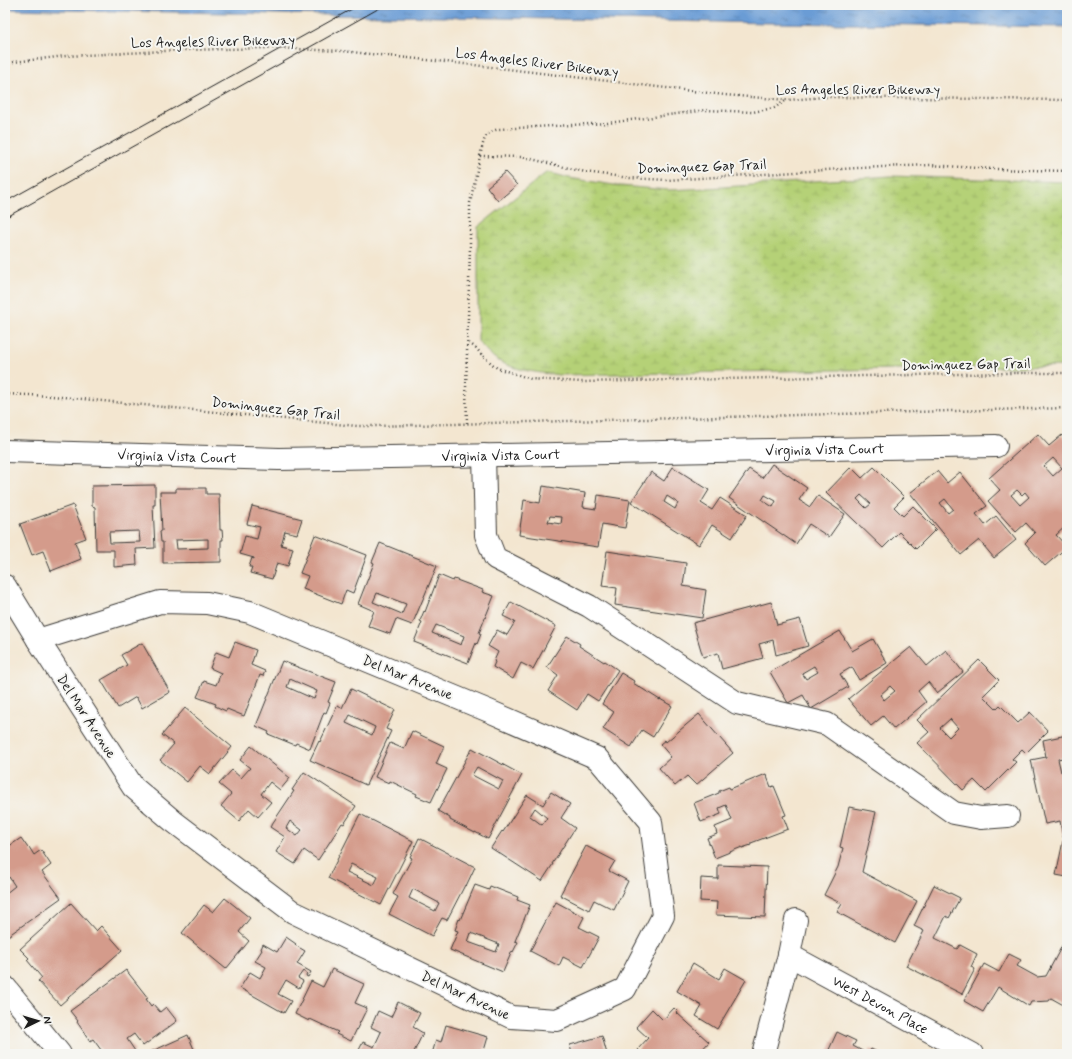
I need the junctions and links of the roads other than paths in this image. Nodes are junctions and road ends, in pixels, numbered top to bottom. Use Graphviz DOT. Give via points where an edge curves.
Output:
graph roads {
  1 [pos="996,446"];
  2 [pos="5,451"];
  3 [pos="484,455"];
  4 [pos="5,586"];
  5 [pos="38,640"];
  6 [pos="1008,816"];
  7 [pos="796,920"];
  8 [pos="789,955"];
  9 [pos="5,987"];
  10 [pos="60,1054"];
  11 [pos="763,1054"];
  12 [pos="972,1054"];
  1 -- 3 [label="street, Virginia Vista Court"];
  2 -- 3 [label="street, Virginia Vista Court" via="279,459"];
  3 -- 6 [label="street" via="486,535 495,558 589,606 737,703 827,724 954,813 982,818"];
  4 -- 5 [label="street, Del Mar Avenue"];
  5 -- 5 [label="street, Del Mar Avenue" via="133,787 173,821 293,912 511,1018 557,1020 625,989 663,916 651,822 597,758 511,720 250,612 206,603 160,602"];
  7 -- 8 [label="street"];
  8 -- 11 [label="street"];
  8 -- 12 [label="street, West Devon Place"];
  9 -- 10 [label="street"];
}
